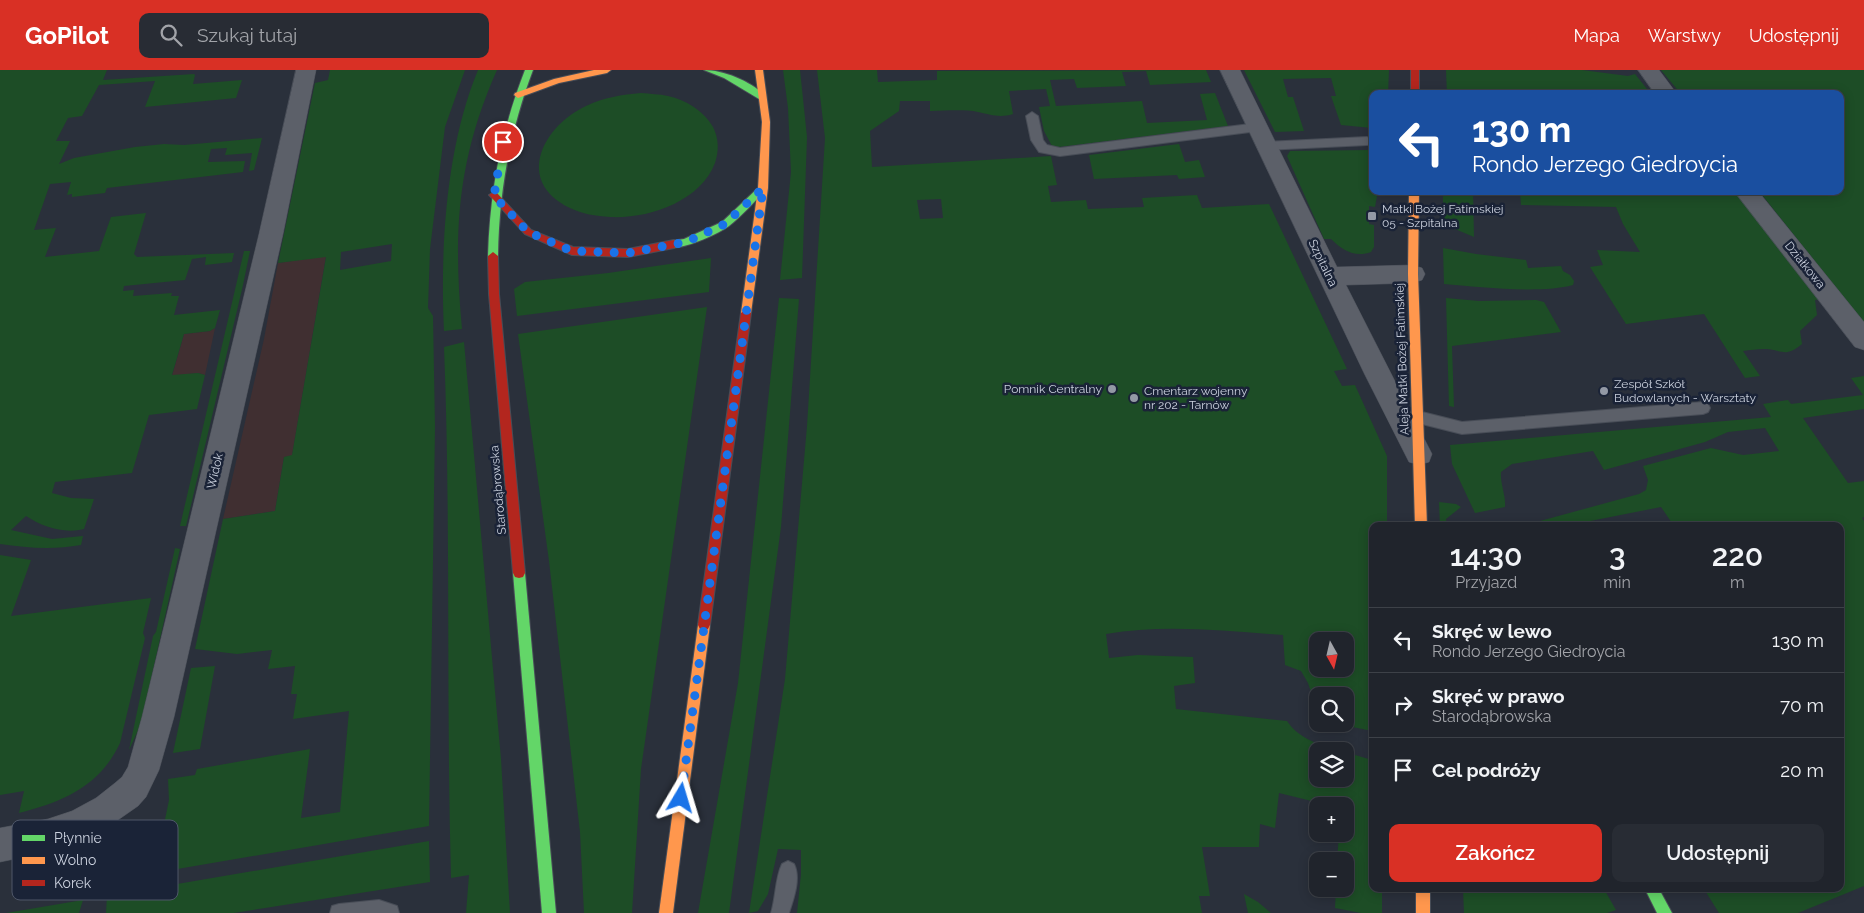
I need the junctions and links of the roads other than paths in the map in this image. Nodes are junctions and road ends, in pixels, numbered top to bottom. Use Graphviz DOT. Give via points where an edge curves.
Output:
graph roads {
  1 [pos="306,70"];
  2 [pos="529,70"];
  3 [pos="607,70"];
  4 [pos="708,70"];
  5 [pos="760,70"];
  6 [pos="1230,70"];
  7 [pos="1415,70"];
  8 [pos="1648,70"];
  9 [pos="1415,90"];
  10 [pos="1664,90"];
  11 [pos="518,95"];
  12 [pos="762,97"];
  13 [pos="1032,116"];
  14 [pos="1262,137"];
  15 [pos="1367,141"];
  16 [pos="763,188"];
  17 [pos="1414,195"];
  18 [pos="1748,195"];
  19 [pos="494,196"];
  20 [pos="1414,274"];
  21 [pos="1330,276"];
  22 [pos="1864,340"];
  23 [pos="1703,408"];
  24 [pos="1418,417"];
  25 [pos="1419,454"];
  26 [pos="1421,522"];
  27 [pos="92,820"];
  28 [pos="788,870"];
  29 [pos="1423,892"];
  30 [pos="1654,892"];
  31 [pos="339,913"];
  32 [pos="390,913"];
  33 [pos="549,913"];
  34 [pos="666,913"];
  35 [pos="780,913"];
  36 [pos="1423,913"];
  37 [pos="1665,913"];
  1 -- 27 [label="street, Widok" via="158,717 134,788"];
  2 -- 11 [label="street, Starodąbrowska"];
  3 -- 11 [label="street" via="558,81"];
  4 -- 12 [label="street" via="727,76"];
  5 -- 12 [label="street"];
  6 -- 14 [label="street, Szpitalna"];
  7 -- 9 [label="street"];
  8 -- 10 [label="street"];
  11 -- 19 [label="street, Starodąbrowska" via="507,127"];
  12 -- 16 [label="street" via="766,122"];
  13 -- 14 [label="lane" via="1036,140 1043,149 1060,152"];
  14 -- 15 [label="lane"];
  14 -- 21 [label="street, Szpitalna"];
  16 -- 19 [label="street" via="725,224 686,242 628,253 572,251 528,232"];
  16 -- 34 [label="street"];
  17 -- 20 [label="street, Aleja Matki Bożej Fatimskiej"];
  18 -- 22 [label="street, Działkowa"];
  19 -- 33 [label="street, Starodąbrowska" via="494,294"];
  20 -- 21 [label="street"];
  20 -- 24 [label="street, Aleja Matki Bożej Fatimskiej"];
  21 -- 25 [label="street, Szpitalna"];
  23 -- 24 [label="lane" via="1462,428"];
  24 -- 25 [label="street, Aleja Matki Bożej Fatimskiej"];
  25 -- 26 [label="street, Aleja Matki Bożej Fatimskiej"];
  28 -- 35 [label="lane"];
  29 -- 36 [label="street"];
  30 -- 37 [label="street"];
  31 -- 32 [label="lane" via="379,909"];
}
